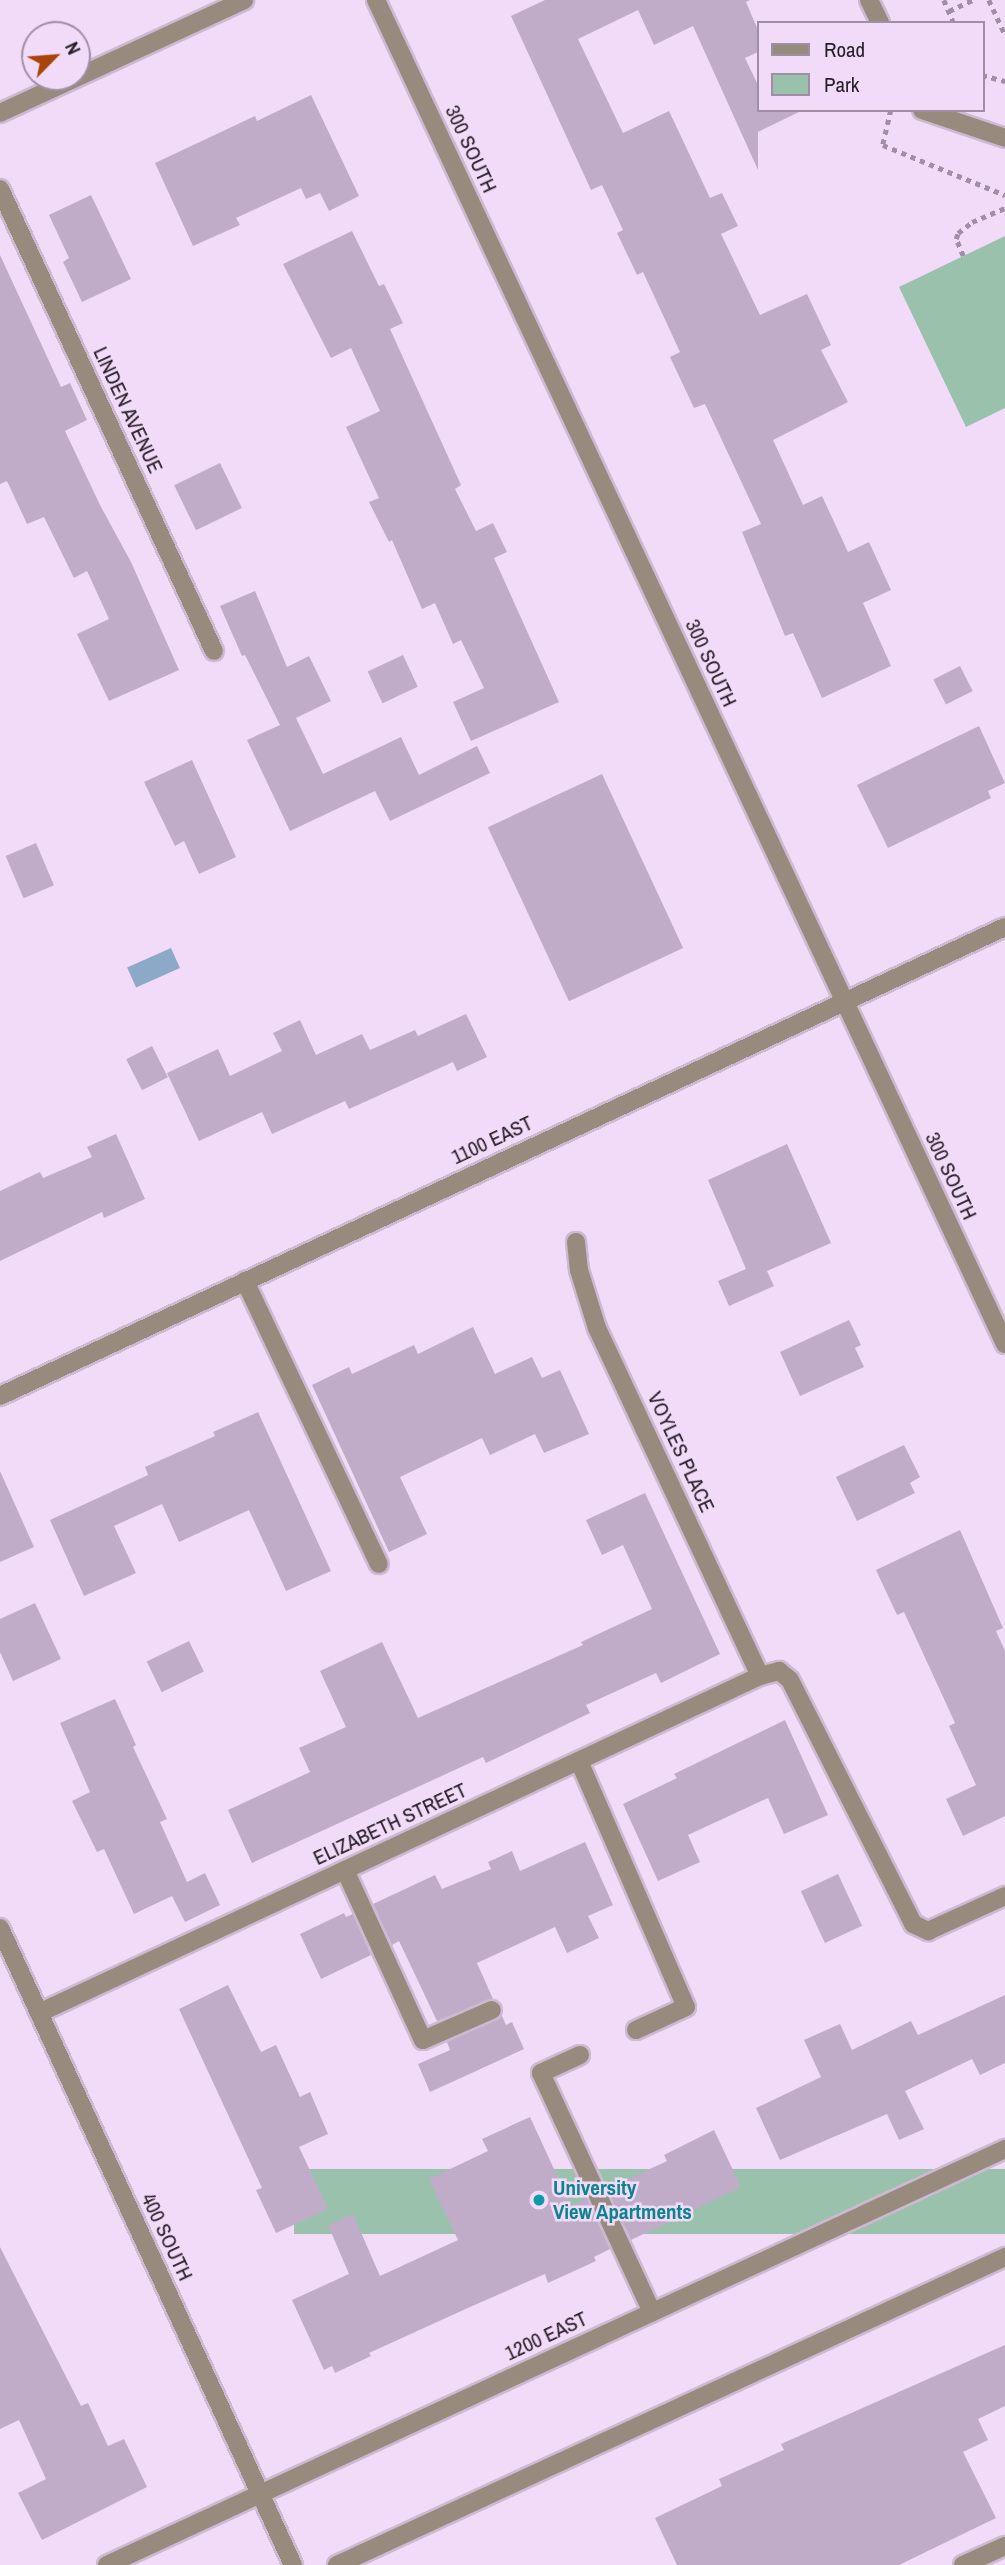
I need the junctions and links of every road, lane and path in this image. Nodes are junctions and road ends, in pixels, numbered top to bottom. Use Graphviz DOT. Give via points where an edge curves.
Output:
graph roads {
  1 [pos="244,0"];
  2 [pos="376,0"];
  3 [pos="869,0"];
  4 [pos="944,0"];
  5 [pos="974,0"];
  6 [pos="989,0"];
  7 [pos="949,11"];
  8 [pos="879,21"];
  9 [pos="953,21"];
  10 [pos="1005,34"];
  11 [pos="984,76"];
  12 [pos="1005,81"];
  13 [pos="891,112"];
  14 [pos="928,112"];
  15 [pos="0,113"];
  16 [pos="1005,138"];
  17 [pos="0,188"];
  18 [pos="1005,195"];
  19 [pos="1005,208"];
  20 [pos="963,256"];
  21 [pos="214,651"];
  22 [pos="1005,927"];
  23 [pos="844,1000"];
  24 [pos="576,1242"];
  25 [pos="246,1281"];
  26 [pos="1005,1344"];
  27 [pos="0,1396"];
  28 [pos="379,1564"];
  29 [pos="760,1676"];
  30 [pos="579,1761"];
  31 [pos="345,1870"];
  32 [pos="1005,1896"];
  33 [pos="0,1928"];
  34 [pos="4,1949"];
  35 [pos="492,2010"];
  36 [pos="39,2013"];
  37 [pos="636,2030"];
  38 [pos="580,2055"];
  39 [pos="1005,2149"];
  40 [pos="1005,2257"];
  41 [pos="652,2312"];
  42 [pos="260,2494"];
  43 [pos="1005,2546"];
  44 [pos="107,2565"];
  45 [pos="293,2565"];
  46 [pos="337,2565"];
  47 [pos="964,2565"];
  1 -- 15 [label="street"];
  2 -- 23 [label="street, 300 SOUTH"];
  3 -- 8 [label="street"];
  4 -- 7 [label="path"];
  5 -- 7 [label="path"];
  6 -- 10 [label="path"];
  7 -- 9 [label="path"];
  11 -- 12 [label="path"];
  13 -- 18 [label="path" via="883,145"];
  14 -- 16 [label="street"];
  17 -- 21 [label="street, LINDEN AVENUE"];
  19 -- 20 [label="path" via="958,233"];
  22 -- 23 [label="street, 1100 EAST"];
  23 -- 25 [label="street, 1100 EAST"];
  23 -- 26 [label="street, 300 SOUTH"];
  24 -- 29 [label="street, VOYLES PLACE" via="579,1270 597,1328"];
  25 -- 27 [label="street, 1100 EAST"];
  25 -- 28 [label="street"];
  29 -- 30 [label="street, ELIZABETH STREET"];
  29 -- 32 [label="street" via="779,1671 790,1680 913,1924 928,1931"];
  30 -- 31 [label="street, ELIZABETH STREET"];
  30 -- 37 [label="street" via="686,2007"];
  31 -- 35 [label="street" via="423,2040"];
  31 -- 36 [label="street, ELIZABETH STREET"];
  33 -- 34 [label="street, 400 SOUTH"];
  34 -- 36 [label="street, 400 SOUTH"];
  36 -- 42 [label="street, 400 SOUTH"];
  38 -- 41 [label="street" via="541,2073"];
  39 -- 41 [label="street, 1200 EAST"];
  40 -- 46 [label="street"];
  41 -- 42 [label="street, 1200 EAST"];
  42 -- 44 [label="street, 1200 EAST"];
  42 -- 45 [label="street, 400 SOUTH"];
  43 -- 47 [label="street"];
}
